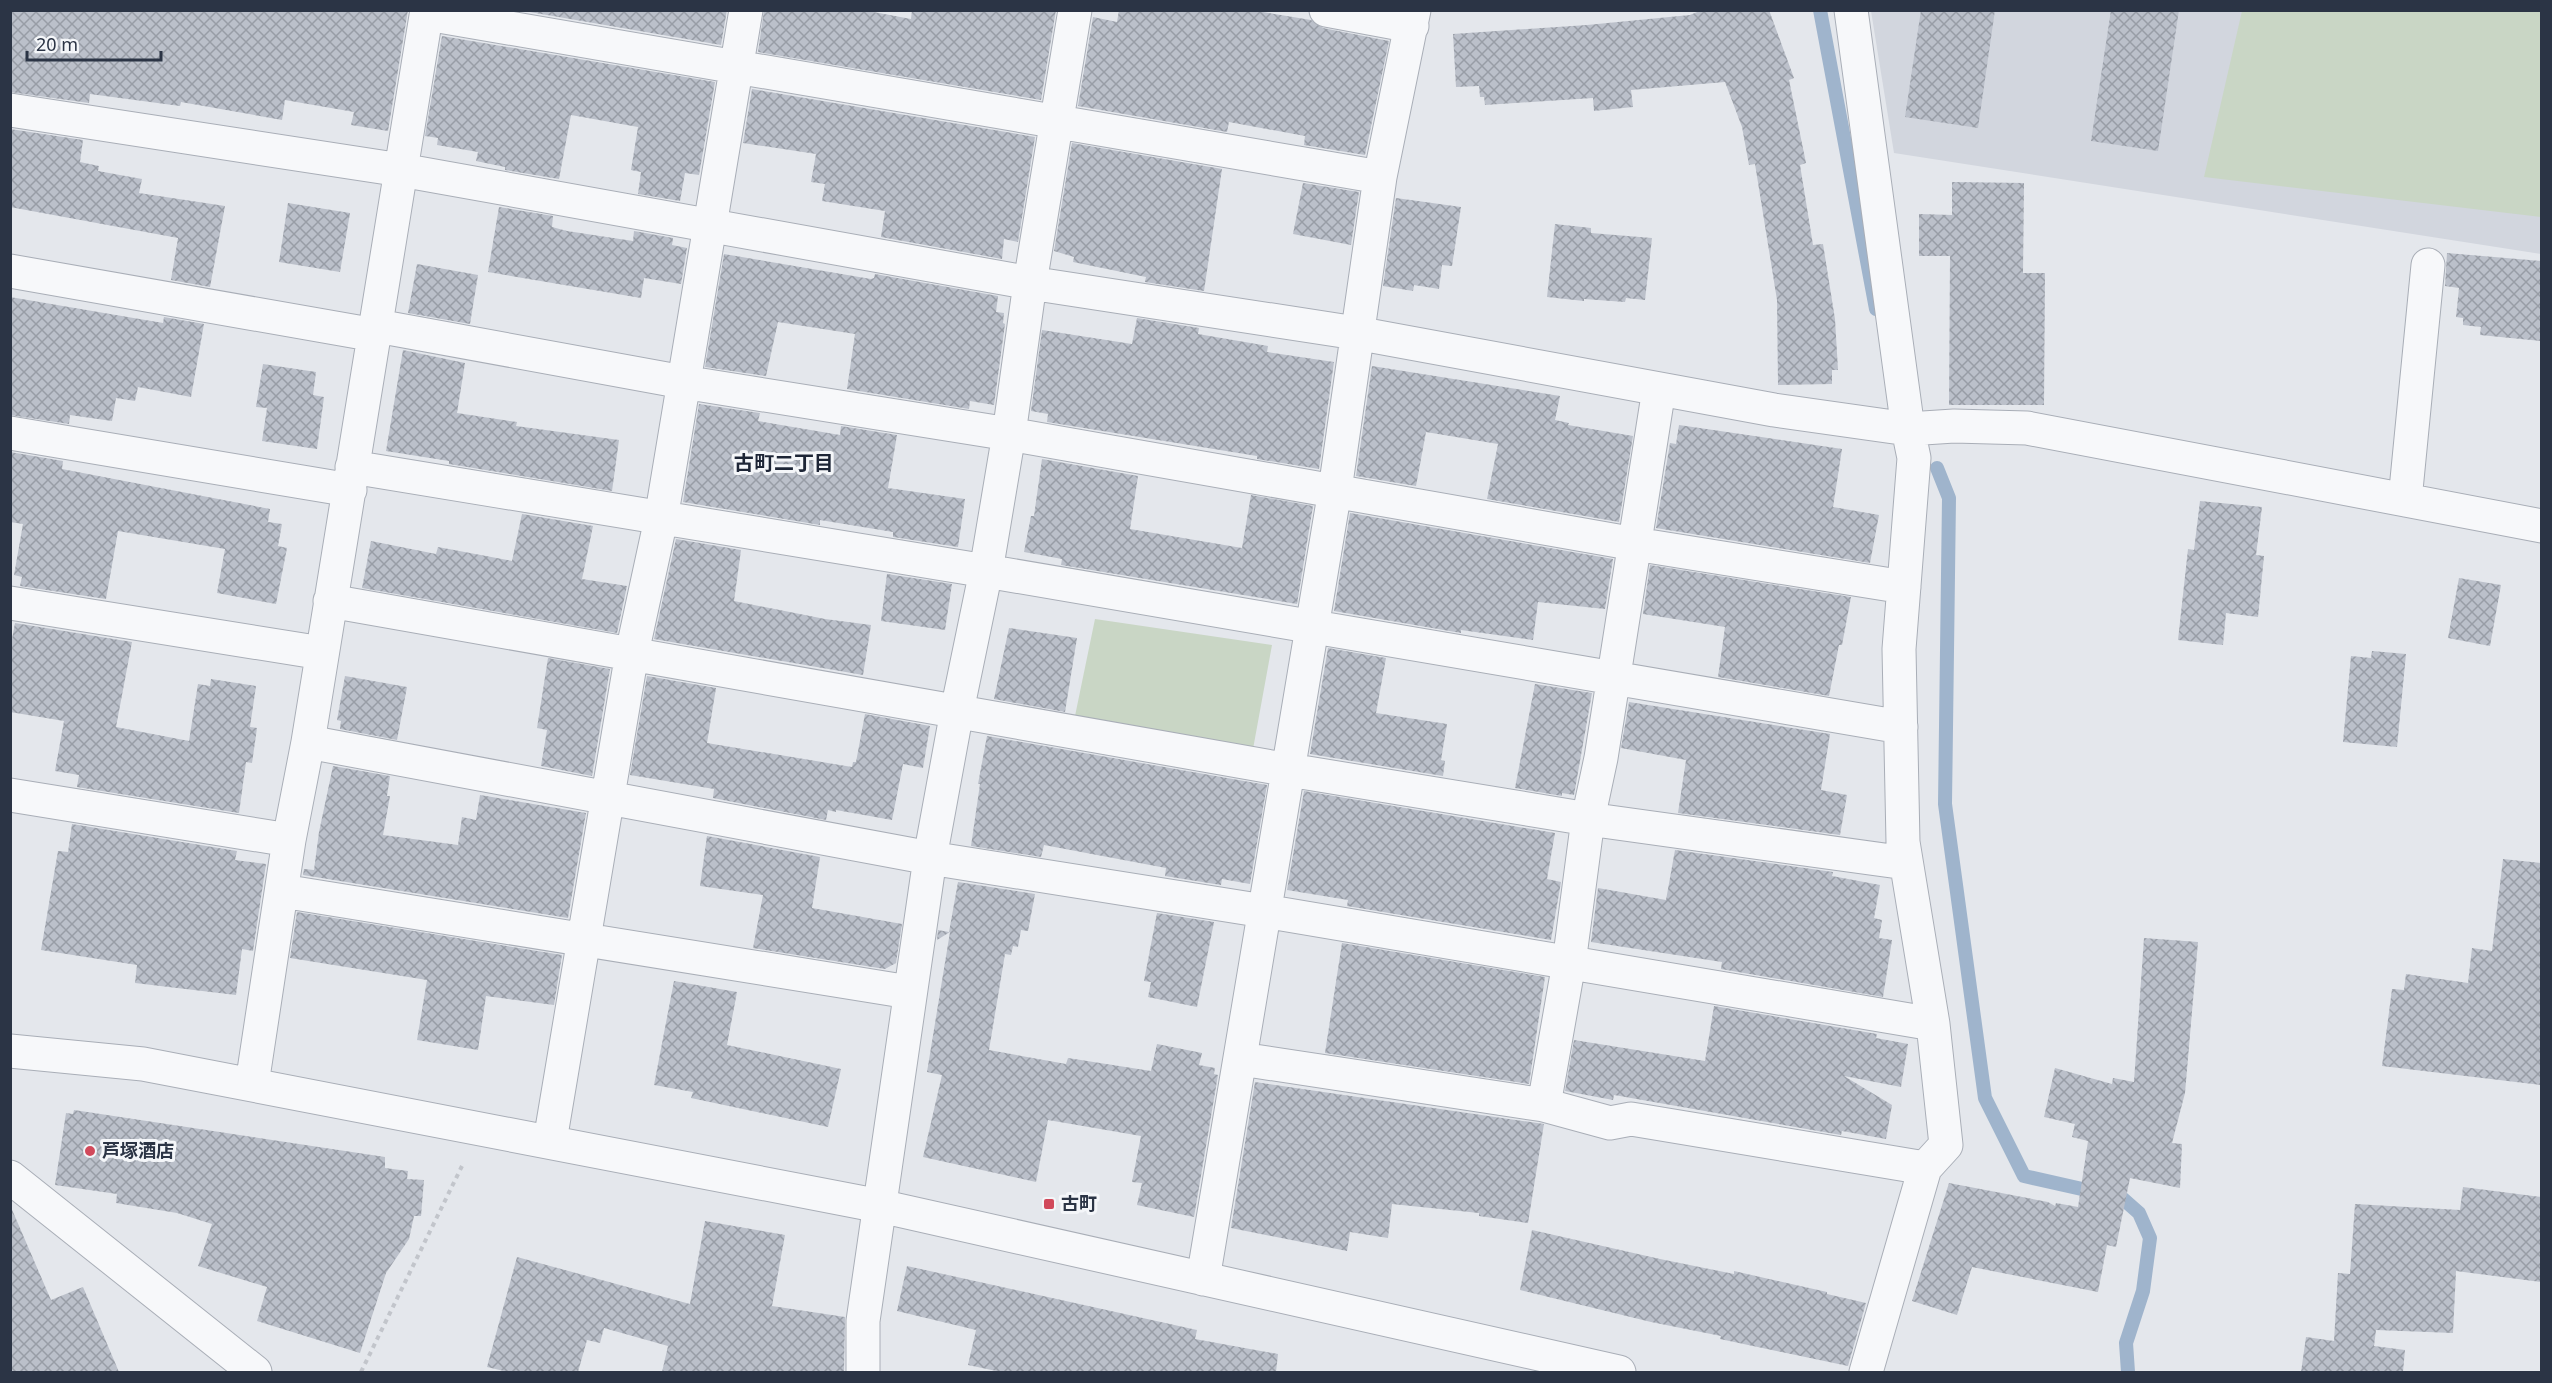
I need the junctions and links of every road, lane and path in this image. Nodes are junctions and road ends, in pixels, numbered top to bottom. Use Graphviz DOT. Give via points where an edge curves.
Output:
graph roads {
  1 [pos="746,10"];
  2 [pos="1075,10"];
  3 [pos="1326,10"];
  4 [pos="1851,10"];
  5 [pos="427,12"];
  6 [pos="1413,18"];
  7 [pos="737,67"];
  8 [pos="10,110"];
  9 [pos="1055,121"];
  10 [pos="401,170"];
  11 [pos="1380,177"];
  12 [pos="709,226"];
  13 [pos="2428,264"];
  14 [pos="10,271"];
  15 [pos="1030,283"];
  16 [pos="376,331"];
  17 [pos="1356,333"];
  18 [pos="683,382"];
  19 [pos="1659,389"];
  20 [pos="1908,429"];
  21 [pos="10,433"];
  22 [pos="1010,434"];
  23 [pos="351,479"];
  24 [pos="1335,490"];
  25 [pos="2405,500"];
  26 [pos="661,519"];
  27 [pos="2541,526"];
  28 [pos="1635,544"];
  29 [pos="986,572"];
  30 [pos="1904,587"];
  31 [pos="330,601"];
  32 [pos="10,603"];
  33 [pos="1311,628"];
  34 [pos="322,653"];
  35 [pos="632,653"];
  36 [pos="1614,679"];
  37 [pos="957,711"];
  38 [pos="1901,727"];
  39 [pos="308,742"];
  40 [pos="1289,770"];
  41 [pos="10,795"];
  42 [pos="609,798"];
  43 [pos="1588,819"];
  44 [pos="289,840"];
  45 [pos="930,858"];
  46 [pos="1906,863"];
  47 [pos="282,891"];
  48 [pos="1264,911"];
  49 [pos="585,941"];
  50 [pos="1569,963"];
  51 [pos="909,993"];
  52 [pos="1933,1024"];
  53 [pos="10,1051"];
  54 [pos="1241,1059"];
  55 [pos="252,1084"];
  56 [pos="1544,1105"];
  57 [pos="481,1128"];
  58 [pos="550,1141"];
  59 [pos="1925,1168"];
  60 [pos="10,1177"];
  61 [pos="880,1206"];
  62 [pos="1203,1279"];
  63 [pos="255,1372"];
  64 [pos="361,1372"];
  65 [pos="863,1372"];
  66 [pos="1619,1372"];
  67 [pos="1866,1372"];
  1 -- 7 [label="street"];
  2 -- 9 [label="street"];
  3 -- 6 [label="street"];
  4 -- 20 [label="street"];
  5 -- 7 [label="street"];
  5 -- 10 [label="street"];
  6 -- 11 [label="street"];
  7 -- 9 [label="street"];
  7 -- 12 [label="street"];
  8 -- 10 [label="street"];
  9 -- 11 [label="street"];
  9 -- 15 [label="street"];
  10 -- 12 [label="street"];
  10 -- 16 [label="street"];
  11 -- 17 [label="street"];
  12 -- 15 [label="street"];
  12 -- 18 [label="street"];
  13 -- 25 [label="street"];
  14 -- 16 [label="street"];
  15 -- 17 [label="street"];
  15 -- 22 [label="street"];
  16 -- 18 [label="street"];
  16 -- 23 [label="street"];
  17 -- 19 [label="street"];
  17 -- 24 [label="street"];
  18 -- 22 [label="street"];
  18 -- 26 [label="street"];
  19 -- 20 [label="street"];
  19 -- 28 [label="street"];
  20 -- 25 [label="street" via="2027,428"];
  20 -- 30 [label="street" via="1914,458"];
  21 -- 23 [label="street"];
  22 -- 24 [label="street"];
  22 -- 29 [label="street"];
  23 -- 26 [label="street"];
  23 -- 31 [label="street"];
  24 -- 28 [label="street"];
  24 -- 33 [label="street"];
  25 -- 27 [label="street"];
  26 -- 29 [label="street"];
  26 -- 35 [label="street"];
  28 -- 30 [label="street"];
  28 -- 36 [label="street"];
  29 -- 33 [label="street"];
  29 -- 37 [label="street"];
  30 -- 38 [label="street" via="1899,649"];
  31 -- 34 [label="street"];
  31 -- 35 [label="street"];
  32 -- 34 [label="street"];
  33 -- 36 [label="street"];
  33 -- 40 [label="street"];
  34 -- 39 [label="street"];
  35 -- 37 [label="street"];
  35 -- 42 [label="street"];
  36 -- 38 [label="street"];
  36 -- 43 [label="street"];
  37 -- 40 [label="street"];
  37 -- 45 [label="street"];
  38 -- 46 [label="street"];
  39 -- 42 [label="street"];
  39 -- 44 [label="street"];
  40 -- 43 [label="street"];
  40 -- 48 [label="street"];
  41 -- 44 [label="street"];
  42 -- 45 [label="street"];
  42 -- 49 [label="street"];
  43 -- 46 [label="street"];
  43 -- 50 [label="street"];
  44 -- 47 [label="street"];
  45 -- 48 [label="street"];
  45 -- 51 [label="street"];
  46 -- 52 [label="street"];
  47 -- 49 [label="street"];
  47 -- 55 [label="street"];
  48 -- 50 [label="street"];
  48 -- 54 [label="street"];
  49 -- 51 [label="street"];
  49 -- 58 [label="street"];
  50 -- 52 [label="street"];
  50 -- 56 [label="street"];
  51 -- 61 [label="street"];
  52 -- 59 [label="street" via="1946,1145"];
  53 -- 55 [label="street" via="143,1064"];
  54 -- 56 [label="street"];
  54 -- 62 [label="street"];
  55 -- 57 [label="street"];
  56 -- 59 [label="street" via="1610,1123 1631,1119"];
  57 -- 58 [label="street"];
  57 -- 64 [label="path"];
  58 -- 61 [label="street"];
  59 -- 67 [label="street"];
  60 -- 63 [label="street"];
  61 -- 62 [label="street"];
  61 -- 65 [label="street" via="863,1321"];
  62 -- 66 [label="street"];
}
